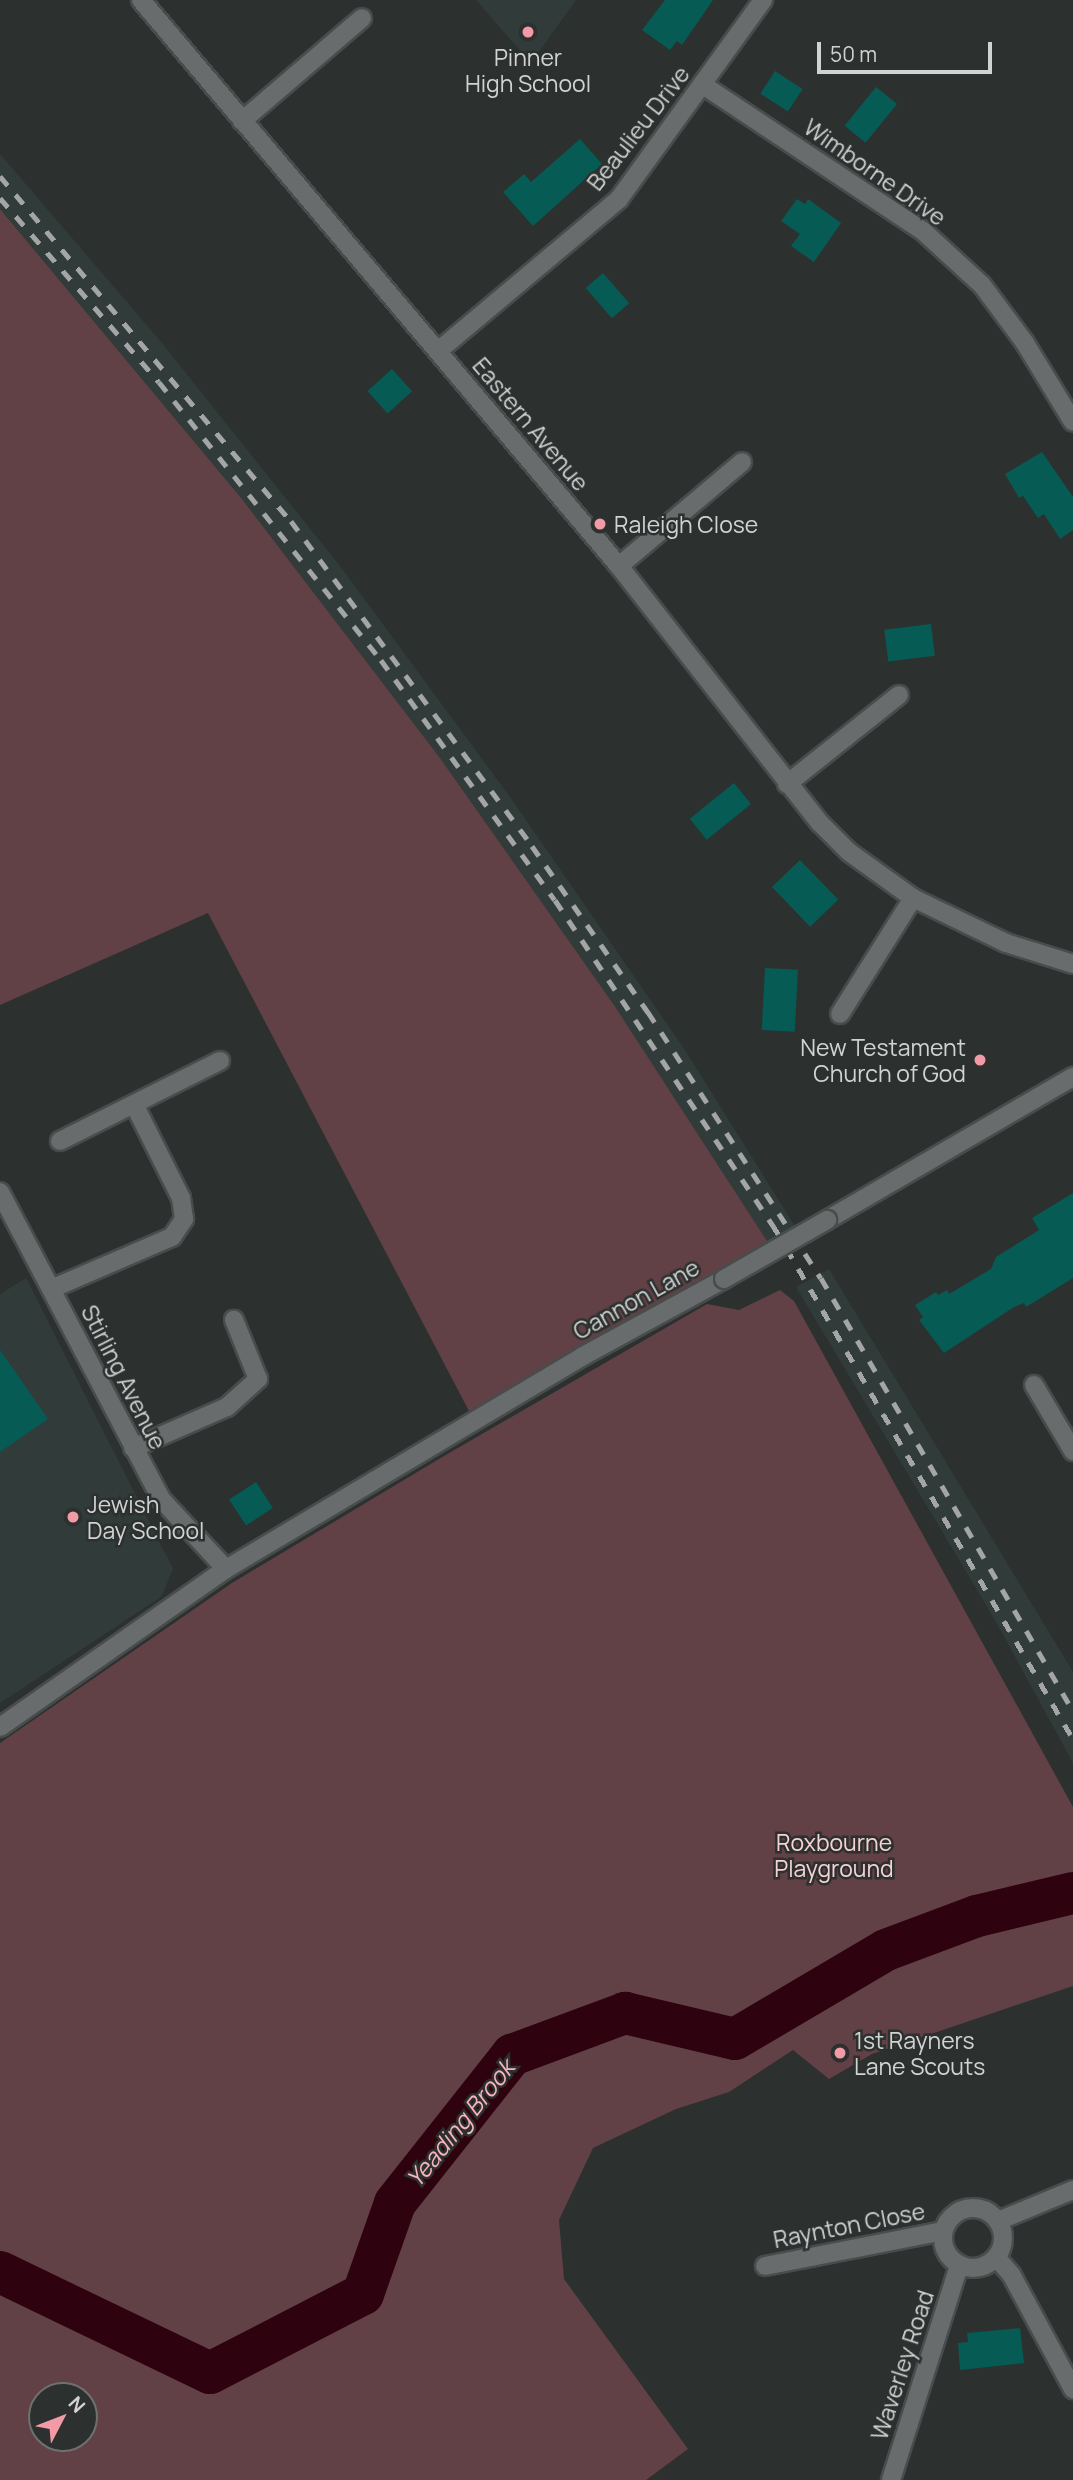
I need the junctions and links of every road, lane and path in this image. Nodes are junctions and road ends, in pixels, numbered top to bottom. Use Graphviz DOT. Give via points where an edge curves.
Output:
graph roads {
  1 [pos="141,0"];
  2 [pos="763,0"];
  3 [pos="362,18"];
  4 [pos="703,85"];
  5 [pos="242,121"];
  6 [pos="438,351"];
  7 [pos="1073,422"];
  8 [pos="742,461"];
  9 [pos="619,566"];
  10 [pos="899,695"];
  11 [pos="787,784"];
  12 [pos="913,898"];
  13 [pos="1073,964"];
  14 [pos="840,1014"];
  15 [pos="220,1060"];
  16 [pos="1073,1077"];
  17 [pos="135,1106"];
  18 [pos="60,1141"];
  19 [pos="0,1192"];
  20 [pos="51,1289"];
  21 [pos="234,1320"];
  22 [pos="1034,1385"];
  23 [pos="133,1448"];
  24 [pos="1073,1451"];
  25 [pos="226,1569"];
  26 [pos="0,1727"];
  27 [pos="1073,2190"];
  28 [pos="998,2221"];
  29 [pos="943,2231"];
  30 [pos="996,2258"];
  31 [pos="959,2265"];
  32 [pos="765,2266"];
  33 [pos="1073,2389"];
  34 [pos="891,2480"];
  1 -- 5 [label="street, Eastern Avenue"];
  2 -- 4 [label="street, Beaulieu Drive"];
  3 -- 5 [label="street"];
  4 -- 6 [label="street, Beaulieu Drive" via="619,199"];
  4 -- 7 [label="street, Wimborne Drive" via="923,231 982,285 1025,343"];
  5 -- 6 [label="street, Eastern Avenue"];
  6 -- 9 [label="street, Eastern Avenue"];
  8 -- 9 [label="street"];
  9 -- 11 [label="street, Eastern Avenue"];
  10 -- 11 [label="street"];
  11 -- 12 [label="street, Eastern Avenue" via="849,852"];
  12 -- 13 [label="street, Eastern Avenue" via="995,938"];
  12 -- 14 [label="street"];
  15 -- 17 [label="street"];
  16 -- 25 [label="street, Cannon Lane, bridge" via="583,1356"];
  17 -- 18 [label="street"];
  17 -- 20 [label="street" via="181,1198 184,1219 172,1237"];
  19 -- 20 [label="street, Stirling Avenue"];
  20 -- 23 [label="street, Stirling Avenue"];
  21 -- 23 [label="street" via="258,1379 226,1407"];
  22 -- 24 [label="street"];
  23 -- 25 [label="street, Stirling Avenue" via="162,1500"];
  25 -- 26 [label="street, Cannon Lane"];
  27 -- 28 [label="street"];
  28 -- 29 [label="street" via="986,2210 968,2208 952,2215"];
  28 -- 30 [label="street" via="1003,2240"];
  29 -- 31 [label="street" via="945,2250"];
  29 -- 32 [label="street, Raynton Close"];
  30 -- 31 [label="street" via="978,2268"];
  30 -- 33 [label="street" via="1011,2274"];
  31 -- 34 [label="street, Waverley Road"];
}
